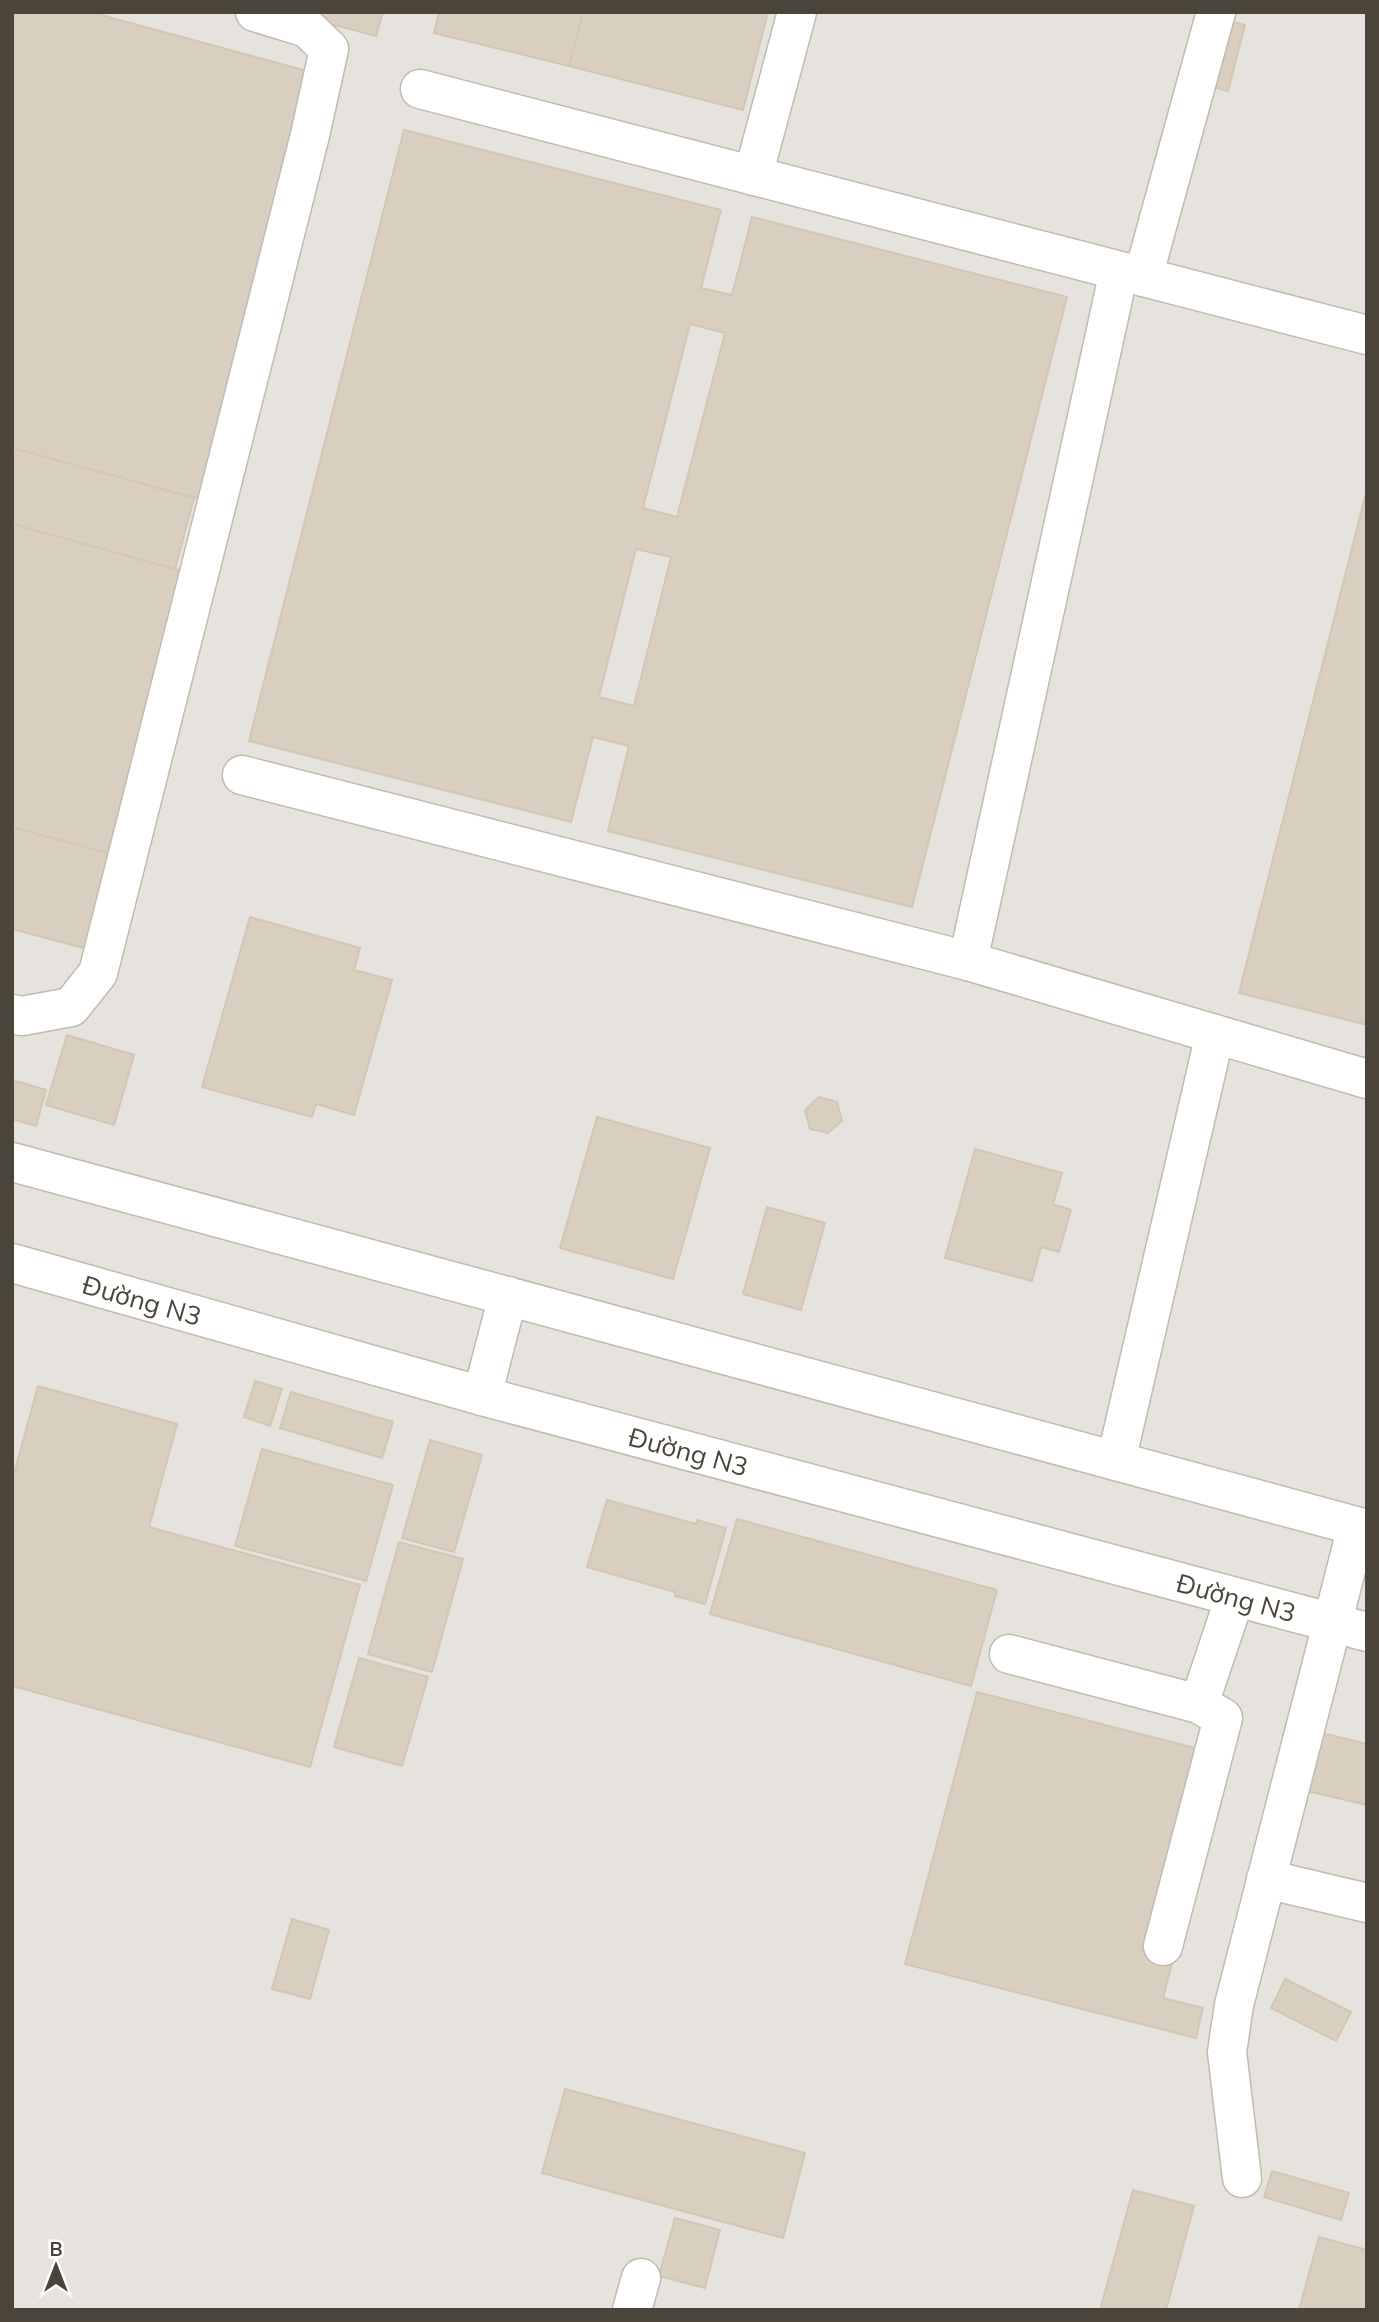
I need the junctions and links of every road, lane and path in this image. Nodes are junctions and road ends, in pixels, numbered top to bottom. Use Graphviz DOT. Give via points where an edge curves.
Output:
graph roads {
  1 [pos="255,12"];
  2 [pos="797,12"];
  3 [pos="1216,12"];
  4 [pos="419,89"];
  5 [pos="753,176"];
  6 [pos="1131,274"];
  7 [pos="1367,335"];
  8 [pos="242,775"];
  9 [pos="968,961"];
  10 [pos="12,1014"];
  11 [pos="1215,1034"];
  12 [pos="1367,1079"];
  13 [pos="12,1162"];
  14 [pos="12,1263"];
  15 [pos="508,1296"];
  16 [pos="482,1396"];
  17 [pos="1116,1461"];
  18 [pos="1362,1528"];
  19 [pos="1235,1597"];
  20 [pos="1350,1628"];
  21 [pos="1009,1654"];
  22 [pos="1199,1704"];
  23 [pos="1266,1879"];
  24 [pos="1367,1903"];
  25 [pos="1163,1946"];
  26 [pos="1242,2178"];
  1 -- 10 [label="street" via="307,28 329,49 310,135 98,973 71,1007"];
  2 -- 5 [label="street"];
  3 -- 6 [label="street"];
  4 -- 5 [label="street"];
  5 -- 6 [label="street"];
  6 -- 7 [label="street"];
  6 -- 9 [label="street"];
  8 -- 9 [label="street"];
  9 -- 11 [label="street"];
  11 -- 12 [label="street"];
  11 -- 17 [label="street"];
  13 -- 15 [label="street"];
  14 -- 16 [label="street, Đường N3"];
  15 -- 16 [label="street"];
  15 -- 17 [label="street"];
  16 -- 19 [label="street, Đường N3"];
  17 -- 18 [label="street"];
  18 -- 20 [label="street"];
  19 -- 20 [label="street, Đường N3"];
  19 -- 22 [label="street"];
  20 -- 23 [label="street"];
  21 -- 22 [label="street"];
  22 -- 25 [label="street" via="1223,1718"];
  23 -- 24 [label="street"];
  23 -- 26 [label="street" via="1234,2005 1227,2052"];
}
